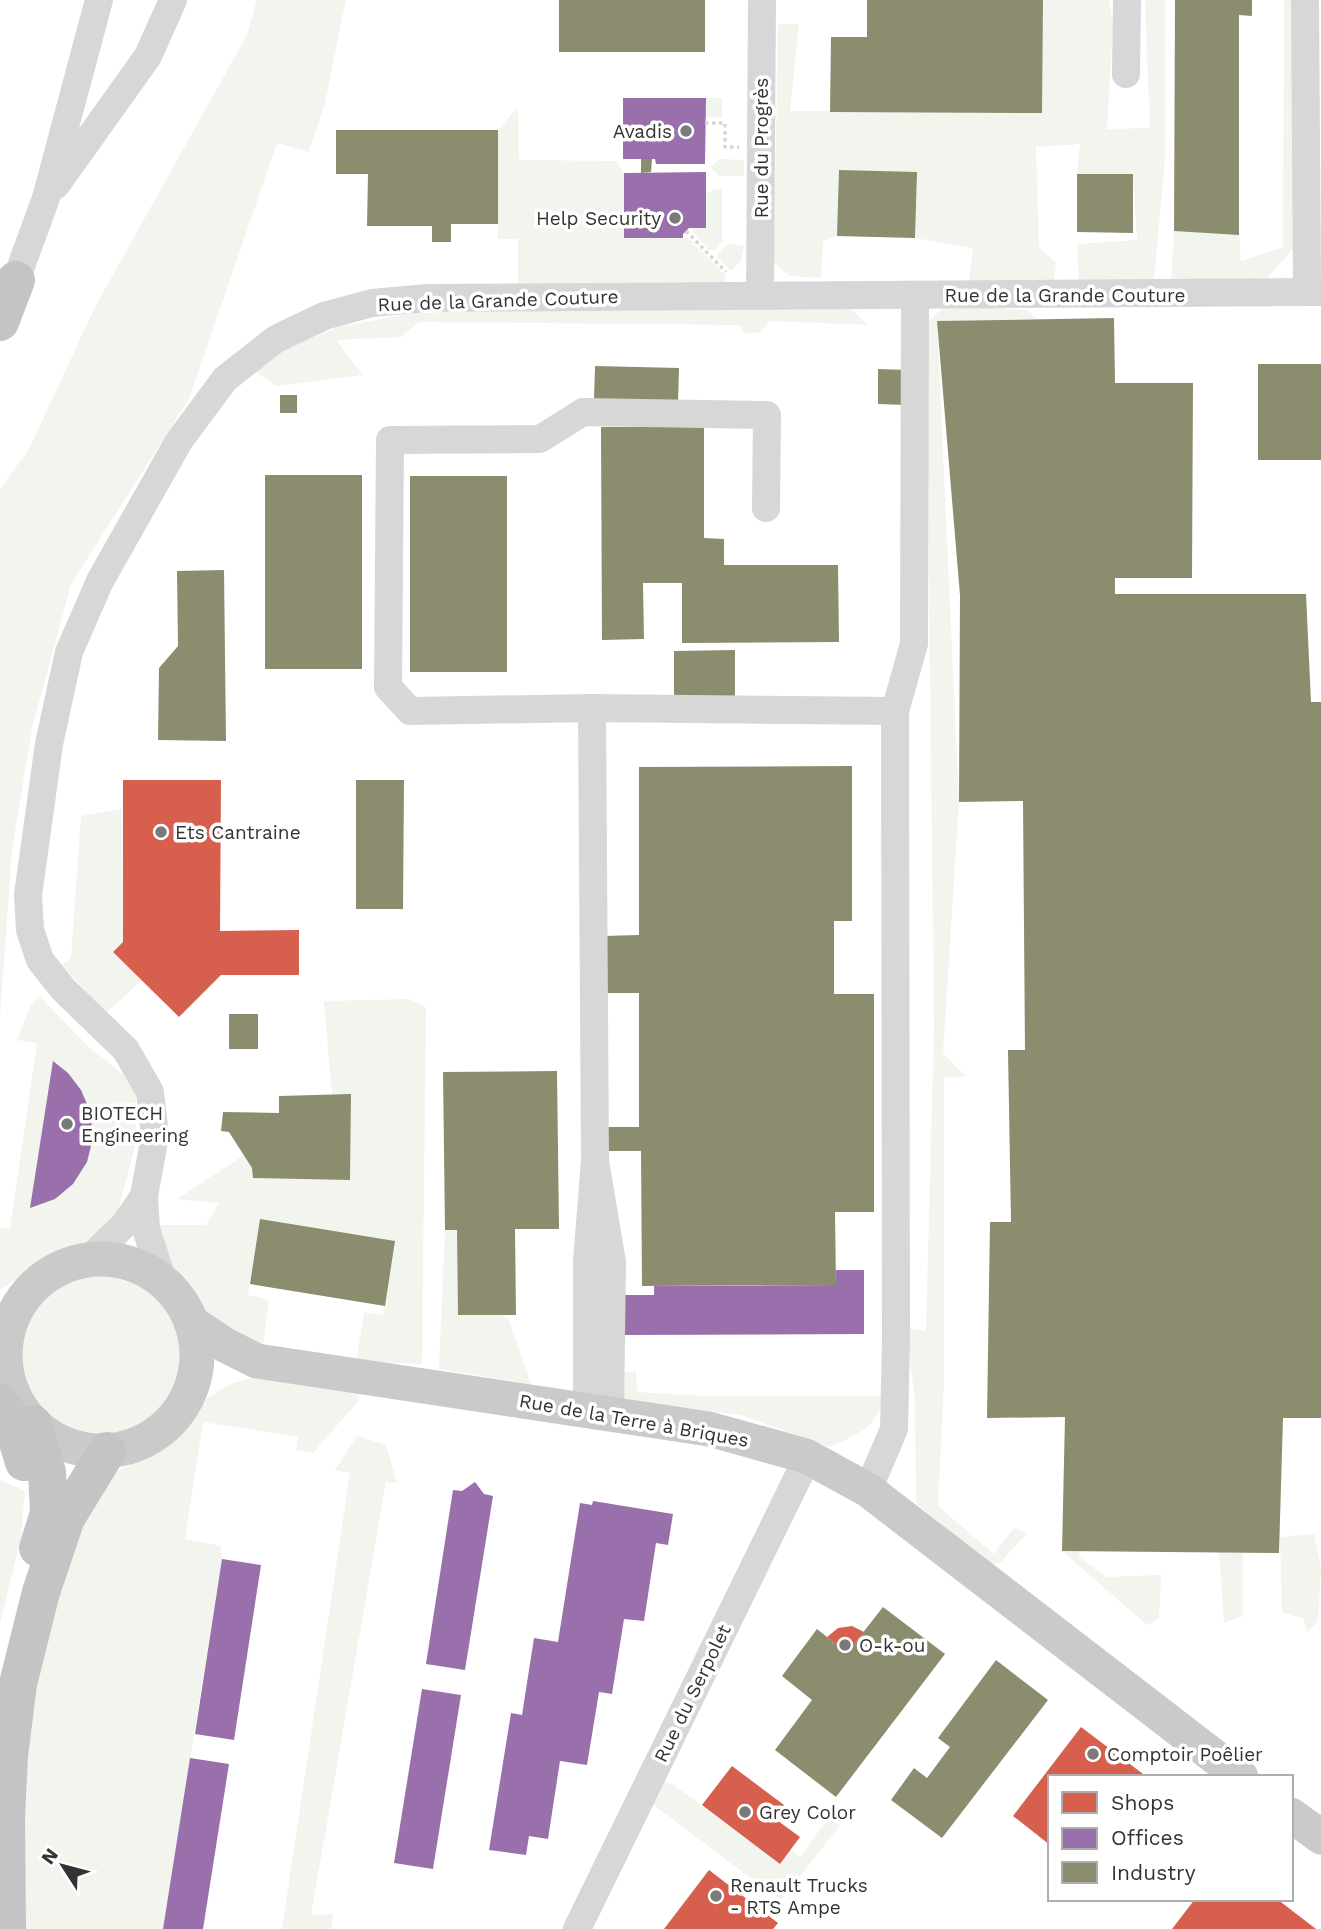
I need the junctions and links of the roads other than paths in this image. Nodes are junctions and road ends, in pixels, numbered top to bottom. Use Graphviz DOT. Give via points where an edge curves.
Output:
graph roads {
  1 [pos="99,0"];
  2 [pos="173,0"];
  3 [pos="762,0"];
  4 [pos="1127,0"];
  5 [pos="1305,0"];
  6 [pos="1126,74"];
  7 [pos="46,198"];
  8 [pos="16,280"];
  9 [pos="1314,292"];
  10 [pos="760,295"];
  11 [pos="915,295"];
  12 [pos="0,322"];
  13 [pos="766,508"];
  14 [pos="592,708"];
  15 [pos="895,711"];
  16 [pos="144,1196"];
  17 [pos="89,1259"];
  18 [pos="163,1281"];
  19 [pos="14,1296"];
  20 [pos="191,1322"];
  21 [pos="257,1361"];
  22 [pos="2,1381"];
  23 [pos="189,1394"];
  24 [pos="598,1412"];
  25 [pos="33,1424"];
  26 [pos="107,1451"];
  27 [pos="806,1456"];
  28 [pos="868,1490"];
  29 [pos="33,1565"];
  30 [pos="0,1699"];
  31 [pos="1238,1775"];
  32 [pos="1293,1816"];
  33 [pos="1321,1837"];
  34 [pos="7,1929"];
  35 [pos="577,1929"];
  1 -- 7 [label="street"];
  2 -- 7 [label="street" via="148,56"];
  3 -- 10 [label="street, Rue du Progrès"];
  4 -- 6 [label="street"];
  5 -- 9 [label="street"];
  7 -- 8 [label="street"];
  8 -- 12 [label="highway"];
  9 -- 11 [label="street, Rue de la Grande Couture"];
  10 -- 11 [label="street, Rue de la Grande Couture"];
  10 -- 16 [label="street, Rue de la Grande Couture" via="427,298 372,303 324,316 276,339 225,379 179,441 100,581 69,652 49,744 28,895 30,930 40,960 126,1051 150,1092 155,1136"];
  11 -- 15 [label="street" via="914,644"];
  13 -- 14 [label="street" via="767,415 583,412 540,439 390,440 388,687 410,711"];
  14 -- 15 [label="street"];
  14 -- 24 [label="street" via="595,1161 612,1262"];
  15 -- 28 [label="street" via="894,1429"];
  16 -- 17 [label="street, Rue de la Grande Couture" via="125,1224"];
  16 -- 18 [label="street, Rue de la Grande Couture" via="146,1229"];
  17 -- 18 [label="main road" via="140,1267"];
  17 -- 19 [label="main road" via="66,1265"];
  18 -- 20 [label="main road"];
  19 -- 22 [label="main road"];
  20 -- 21 [label="main road, Rue de la Terre à Briques"];
  20 -- 23 [label="main road" via="197,1346"];
  21 -- 23 [label="main road, Rue de la Terre à Briques" via="218,1375"];
  21 -- 24 [label="main road, Rue de la Terre à Briques"];
  22 -- 25 [label="main road"];
  22 -- 29 [label="highway" via="33,1505"];
  23 -- 26 [label="main road" via="156,1434"];
  24 -- 27 [label="main road, Rue de la Terre à Briques" via="732,1434"];
  25 -- 26 [label="main road" via="67,1445"];
  25 -- 29 [label="highway" via="47,1472 49,1513"];
  26 -- 34 [label="highway" via="66,1518 18,1684 6,1817"];
  27 -- 28 [label="main road, Rue de la Terre à Briques"];
  27 -- 35 [label="street, Rue du Serpolet"];
  28 -- 31 [label="main road, Rue de la Terre à Briques"];
  29 -- 30 [label="highway"];
  32 -- 33 [label="main road"];
}
